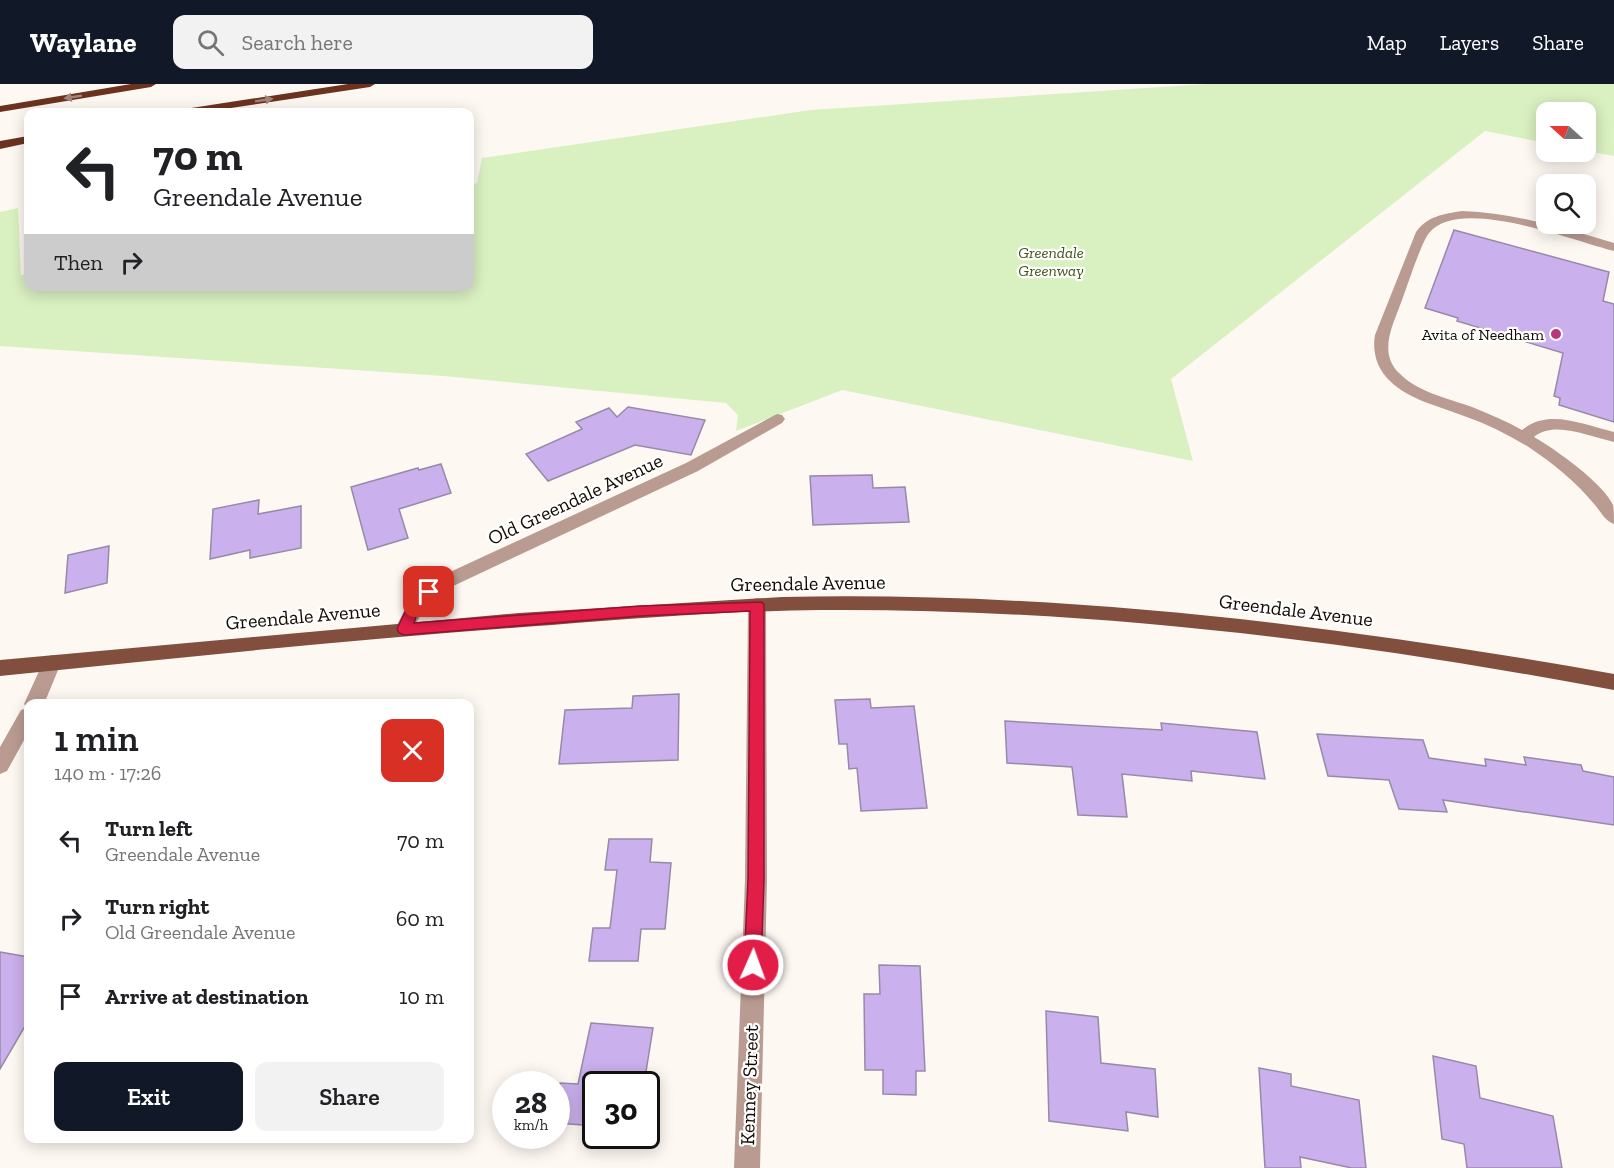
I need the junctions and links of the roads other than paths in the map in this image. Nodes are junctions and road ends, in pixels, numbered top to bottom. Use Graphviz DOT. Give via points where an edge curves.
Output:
graph roads {
  1 [pos="151,84"];
  2 [pos="370,84"];
  3 [pos="211,108"];
  4 [pos="0,109"];
  5 [pos="24,141"];
  6 [pos="0,145"];
  7 [pos="1614,247"];
  8 [pos="777,419"];
  9 [pos="1523,437"];
  10 [pos="1614,437"];
  11 [pos="1612,512"];
  12 [pos="757,605"];
  13 [pos="404,629"];
  14 [pos="52,663"];
  15 [pos="0,668"];
  16 [pos="1614,682"];
  17 [pos="36,699"];
  18 [pos="24,723"];
  19 [pos="0,765"];
  20 [pos="747,1168"];
  1 -- 4 [label="highway, one-way"];
  3 -- 2 [label="highway, one-way"];
  5 -- 6 [label="highway"];
  7 -- 9 [label="street" via="1514,220 1474,214 1442,218 1433,222 1421,237 1382,335 1381,357 1394,377 1405,385"];
  8 -- 13 [label="street, Old Greendale Avenue" via="692,467 443,584 420,601"];
  9 -- 10 [label="street" via="1538,424 1554,423"];
  9 -- 11 [label="street" via="1581,480"];
  12 -- 13 [label="main road, Greendale Avenue"];
  12 -- 16 [label="main road, Greendale Avenue" via="939,605 1207,622 1446,652"];
  12 -- 20 [label="street, Kenney Street" via="756,880"];
  13 -- 14 [label="main road, Greendale Avenue"];
  14 -- 15 [label="main road, Greendale Avenue"];
  14 -- 17 [label="street"];
  18 -- 19 [label="street"];
}
